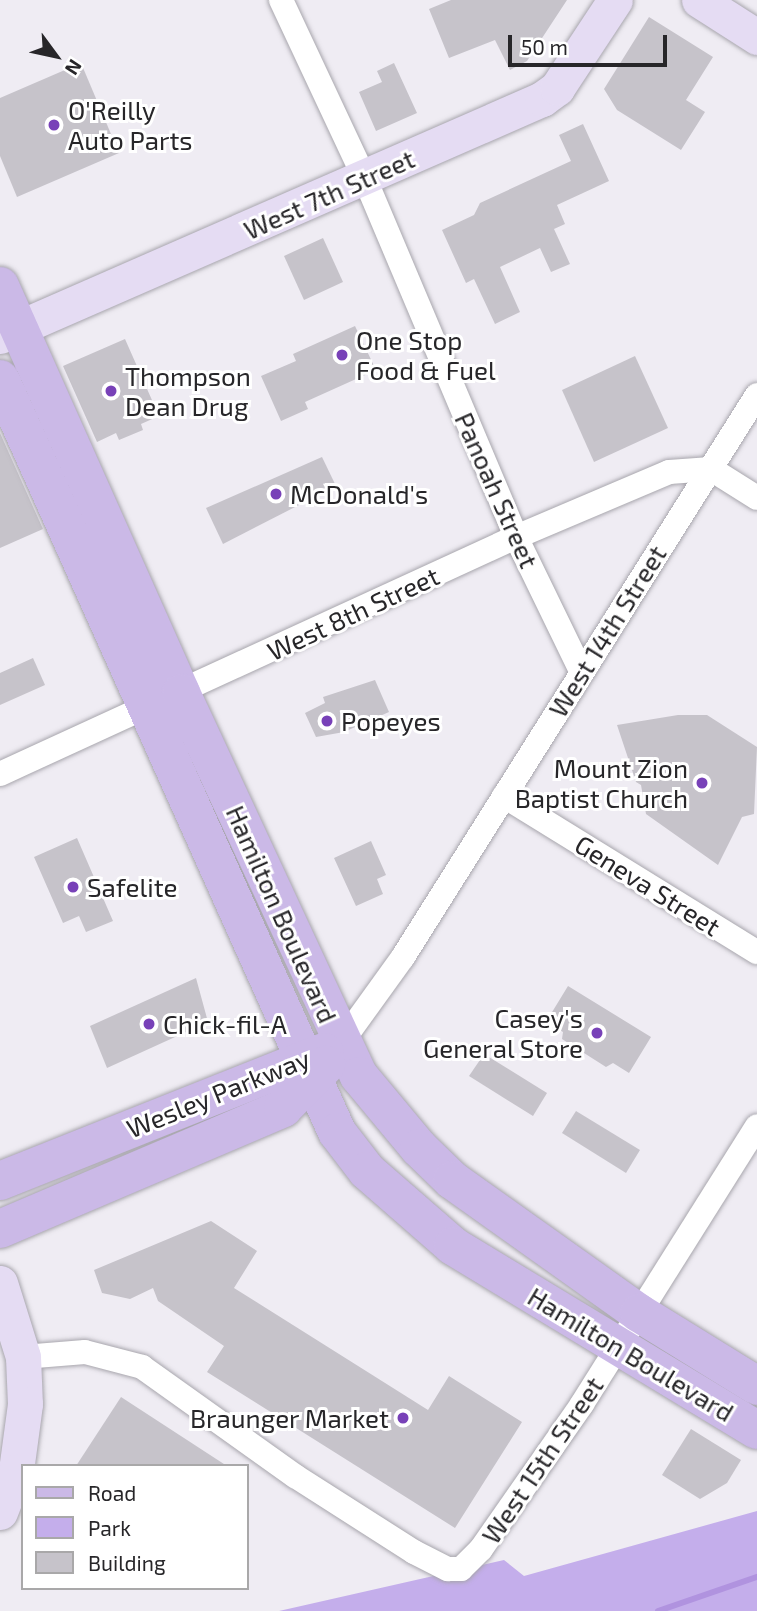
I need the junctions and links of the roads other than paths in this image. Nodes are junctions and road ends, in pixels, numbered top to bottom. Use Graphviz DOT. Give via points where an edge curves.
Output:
graph roads {
  1 [pos="281,0"];
  2 [pos="615,0"];
  3 [pos="699,0"];
  4 [pos="757,37"];
  5 [pos="365,179"];
  6 [pos="0,286"];
  7 [pos="10,332"];
  8 [pos="0,379"];
  9 [pos="757,395"];
  10 [pos="710,469"];
  11 [pos="757,498"];
  12 [pos="516,537"];
  13 [pos="581,671"];
  14 [pos="164,701"];
  15 [pos="0,774"];
  16 [pos="504,796"];
  17 [pos="757,952"];
  18 [pos="341,1043"];
  19 [pos="307,1073"];
  20 [pos="757,1126"];
  21 [pos="0,1181"];
  22 [pos="0,1229"];
  23 [pos="0,1283"];
  24 [pos="639,1313"];
  25 [pos="619,1345"];
  26 [pos="23,1357"];
  27 [pos="757,1386"];
  28 [pos="757,1430"];
  29 [pos="0,1512"];
  1 -- 5 [label="street, Panoah Street"];
  2 -- 5 [label="main road, West 7th Street" via="557,88"];
  3 -- 4 [label="main road"];
  5 -- 7 [label="main road, West 7th Street"];
  5 -- 12 [label="street, Panoah Street"];
  6 -- 7 [label="main road, Hamilton Boulevard"];
  7 -- 14 [label="main road, Hamilton Boulevard"];
  8 -- 14 [label="main road, Hamilton Boulevard"];
  9 -- 10 [label="street, West 14th Street"];
  10 -- 11 [label="street"];
  10 -- 12 [label="street, West 8th Street" via="669,472"];
  10 -- 13 [label="street, West 14th Street"];
  12 -- 13 [label="street, Panoah Street"];
  12 -- 14 [label="street, West 8th Street"];
  13 -- 16 [label="street, West 14th Street"];
  14 -- 15 [label="street, West 8th Street"];
  14 -- 18 [label="main road, Hamilton Boulevard"];
  14 -- 19 [label="main road, Hamilton Boulevard"];
  16 -- 17 [label="street, Geneva Street"];
  16 -- 18 [label="street, West 14th Street" via="389,978"];
  18 -- 19 [label="main road, Wesley Parkway"];
  18 -- 24 [label="main road, Hamilton Boulevard" via="371,1090 452,1180"];
  19 -- 21 [label="main road, Wesley Parkway"];
  19 -- 22 [label="main road, Wesley Parkway" via="283,1108"];
  19 -- 25 [label="main road, Hamilton Boulevard" via="344,1142 407,1208 498,1276"];
  20 -- 24 [label="street, West 15th Street"];
  23 -- 26 [label="main road"];
  24 -- 25 [label="street, West 15th Street"];
  24 -- 27 [label="main road, Hamilton Boulevard"];
  25 -- 26 [label="street, West 15th Street" via="472,1561 461,1569 448,1569 414,1552 295,1476 142,1367 85,1352"];
  25 -- 28 [label="main road, Hamilton Boulevard"];
  26 -- 29 [label="main road" via="25,1404 16,1471"];
}
